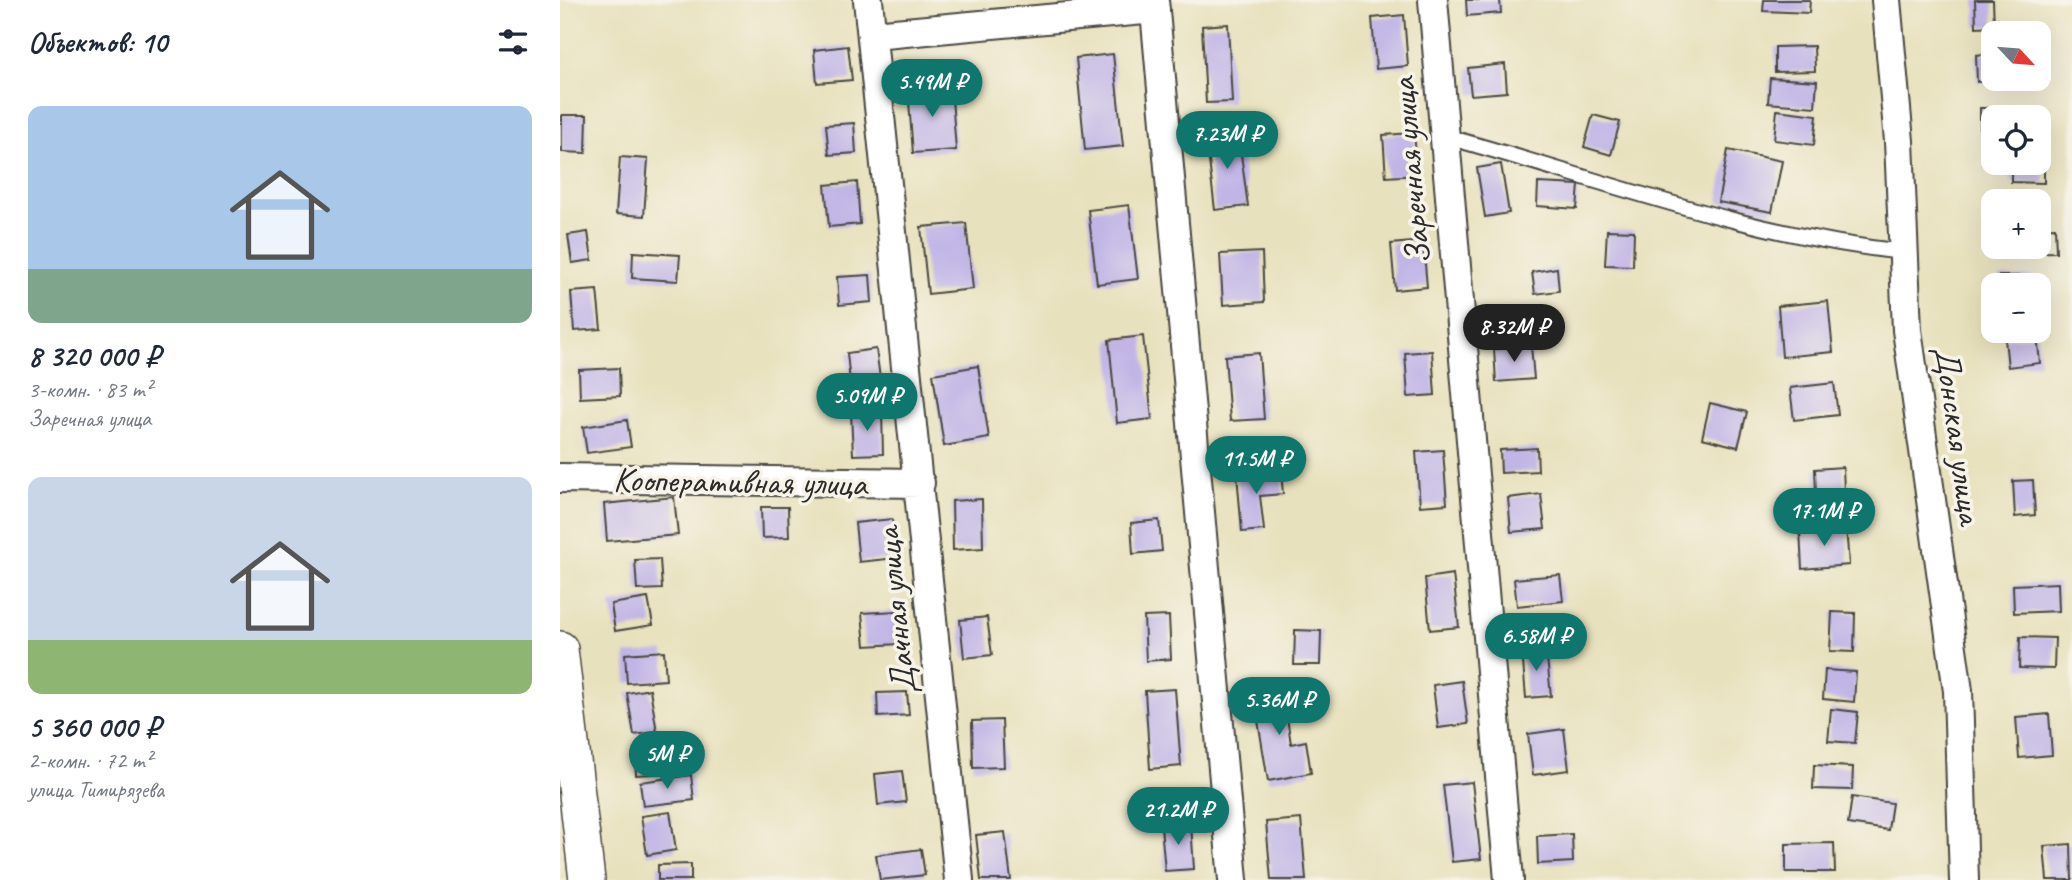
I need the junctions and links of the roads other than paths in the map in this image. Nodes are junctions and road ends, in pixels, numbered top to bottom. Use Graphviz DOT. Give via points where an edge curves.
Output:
graph roads {
  1 [pos="868,0"];
  2 [pos="1433,0"];
  3 [pos="1886,0"];
  4 [pos="1154,5"];
  5 [pos="873,35"];
  6 [pos="1444,136"];
  7 [pos="1903,252"];
  8 [pos="560,478"];
  9 [pos="920,483"];
  10 [pos="560,649"];
  11 [pos="587,880"];
  12 [pos="959,880"];
  13 [pos="1233,880"];
  14 [pos="1509,880"];
  15 [pos="1964,880"];
  1 -- 5 [label="street, Дачная улица"];
  2 -- 6 [label="street, Заречная улица"];
  3 -- 7 [label="street, Донская улица"];
  4 -- 5 [label="street"];
  4 -- 13 [label="street"];
  5 -- 9 [label="street, Дачная улица"];
  6 -- 7 [label="lane" via="1765,230"];
  6 -- 14 [label="street, Заречная улица"];
  7 -- 15 [label="street, Донская улица" via="1906,330 1958,691"];
  8 -- 9 [label="street, Кооперативная улица"];
  9 -- 12 [label="street, Дачная улица"];
  10 -- 11 [label="street"];
}
